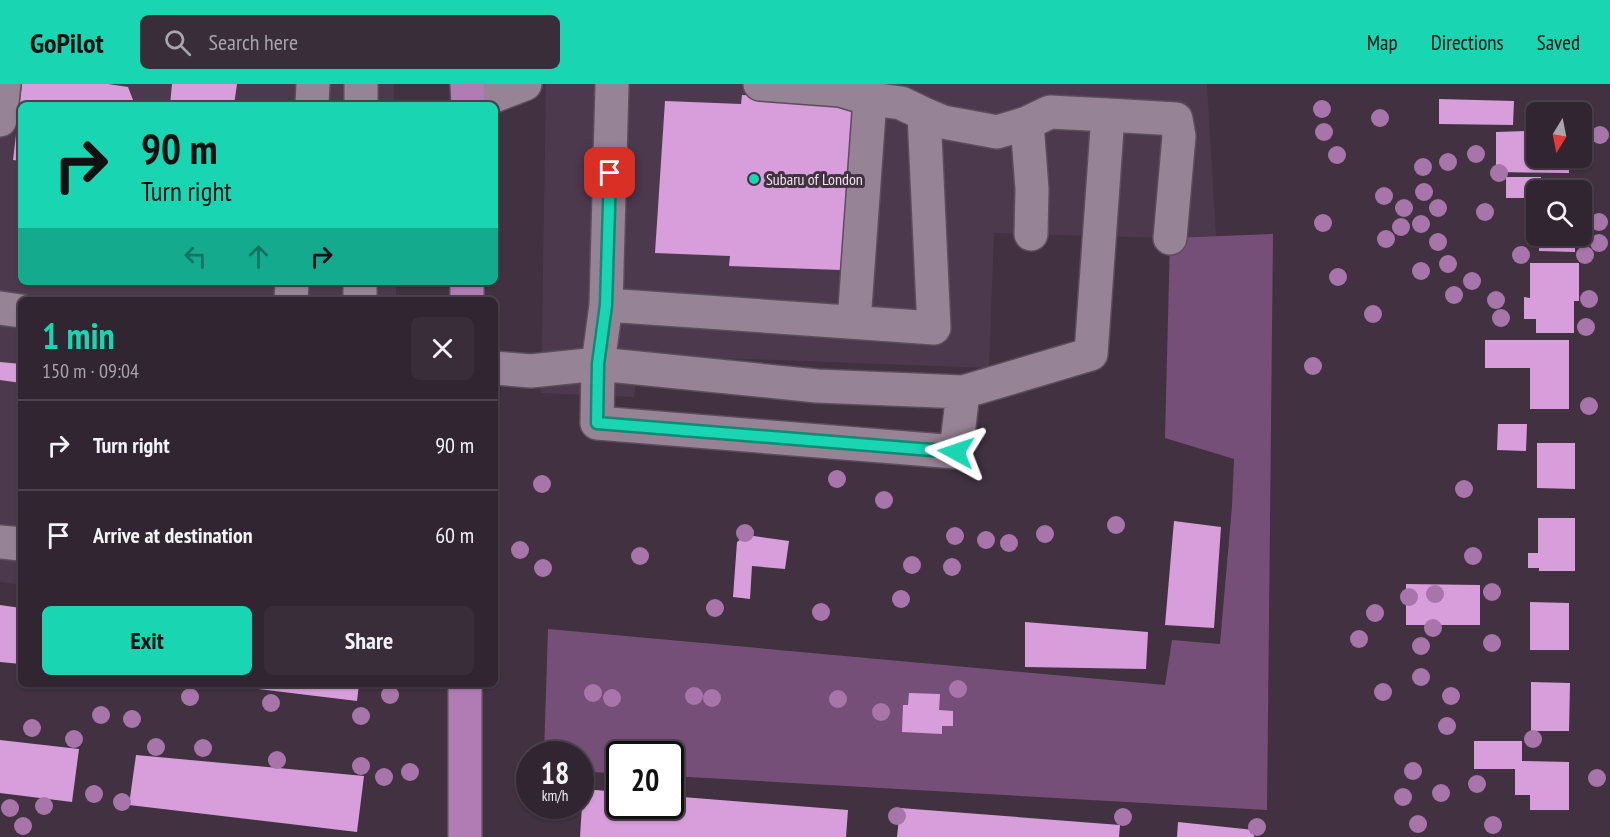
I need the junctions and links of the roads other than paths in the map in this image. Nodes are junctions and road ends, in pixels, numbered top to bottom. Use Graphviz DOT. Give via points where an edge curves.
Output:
graph roads {
  1 [pos="4,84"];
  2 [pos="313,84"];
  3 [pos="361,84"];
  4 [pos="467,84"];
  5 [pos="525,84"];
  6 [pos="610,84"];
  7 [pos="760,84"];
  8 [pos="870,99"];
  9 [pos="312,102"];
  10 [pos="361,102"];
  11 [pos="469,102"];
  12 [pos="477,102"];
  13 [pos="924,114"];
  14 [pos="1108,115"];
  15 [pos="0,120"];
  16 [pos="1027,123"];
  17 [pos="1031,234"];
  18 [pos="1170,238"];
  19 [pos="606,305"];
  20 [pos="0,308"];
  21 [pos="18,311"];
  22 [pos="854,322"];
  23 [pos="598,364"];
  24 [pos="498,368"];
  25 [pos="963,392"];
  26 [pos="0,542"];
  27 [pos="18,544"];
  28 [pos="465,687"];
  29 [pos="465,837"];
  1 -- 15 [label="lane"];
  2 -- 9 [label="lane"];
  3 -- 10 [label="lane"];
  4 -- 11 [label="main road"];
  5 -- 12 [label="lane"];
  6 -- 19 [label="lane"];
  7 -- 8 [label="lane" via="840,90"];
  8 -- 13 [label="lane" via="901,103"];
  8 -- 22 [label="lane"];
  13 -- 16 [label="lane" via="943,122 997,132"];
  13 -- 22 [label="lane" via="934,328"];
  14 -- 16 [label="lane" via="1050,112"];
  14 -- 18 [label="lane" via="1176,119 1179,136"];
  14 -- 25 [label="lane" via="1091,354"];
  16 -- 17 [label="lane"];
  19 -- 22 [label="lane"];
  19 -- 23 [label="lane"];
  20 -- 21 [label="lane"];
  23 -- 24 [label="lane" via="531,371"];
  23 -- 25 [label="lane" via="817,386"];
  23 -- 25 [label="lane" via="597,423 956,452"];
  26 -- 27 [label="lane"];
  28 -- 29 [label="main road"];
}
